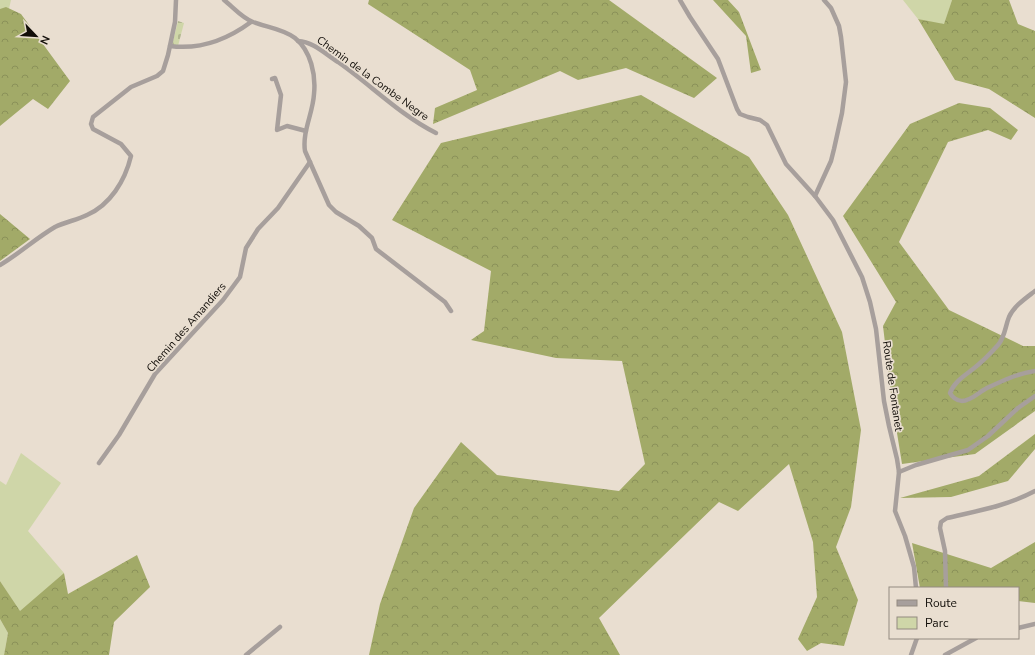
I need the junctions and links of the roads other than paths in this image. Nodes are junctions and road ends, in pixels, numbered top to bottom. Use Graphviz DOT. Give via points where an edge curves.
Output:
graph roads {
  1 [pos="176,0"];
  2 [pos="224,0"];
  3 [pos="680,0"];
  4 [pos="824,0"];
  5 [pos="251,22"];
  6 [pos="298,41"];
  7 [pos="170,46"];
  8 [pos="272,78"];
  9 [pos="306,130"];
  10 [pos="436,133"];
  11 [pos="310,162"];
  12 [pos="815,196"];
  13 [pos="0,265"];
  14 [pos="1035,291"];
  15 [pos="452,311"];
  16 [pos="1035,371"];
  17 [pos="1035,396"];
  18 [pos="99,463"];
  19 [pos="899,472"];
  20 [pos="1035,491"];
  21 [pos="916,587"];
  22 [pos="946,587"];
  23 [pos="1035,624"];
  24 [pos="280,627"];
  25 [pos="1019,628"];
  26 [pos="917,639"];
  27 [pos="974,639"];
  28 [pos="246,655"];
  29 [pos="911,655"];
  30 [pos="945,655"];
  1 -- 7 [label="street"];
  2 -- 5 [label="street"];
  3 -- 12 [label="street, Route de Fontanet" via="718,59 740,114 765,122 786,164"];
  4 -- 12 [label="street" via="831,8 839,26 846,82 831,161"];
  5 -- 6 [label="street" via="273,28"];
  5 -- 7 [label="street" via="223,38 206,44"];
  6 -- 9 [label="street" via="309,58 314,76 314,95"];
  6 -- 10 [label="street, Chemin de la Combe Negre" via="312,44 422,126"];
  7 -- 13 [label="street" via="166,66 160,74 131,87 93,117 93,129 121,144 131,156 119,187 98,209 57,226"];
  8 -- 9 [label="street" via="275,78 281,95 276,130 287,126"];
  9 -- 11 [label="street" via="303,141"];
  11 -- 15 [label="street" via="329,205 359,226 372,238 376,249 445,302"];
  11 -- 18 [label="street, Chemin des Amandiers" via="246,248 240,277 223,300 155,374 119,435"];
  12 -- 19 [label="street, Route de Fontanet" via="833,220 862,277 870,302 876,329 884,401"];
  14 -- 16 [label="street" via="1015,308 999,344 957,381 950,393 952,397 963,401 986,388"];
  17 -- 19 [label="street" via="968,450"];
  19 -- 21 [label="street, Route de Fontanet" via="895,511 914,567"];
  20 -- 22 [label="street" via="999,506 946,518 941,522"];
  23 -- 25 [label="street"];
  24 -- 28 [label="street"];
  26 -- 29 [label="street"];
  27 -- 30 [label="street"];
}
